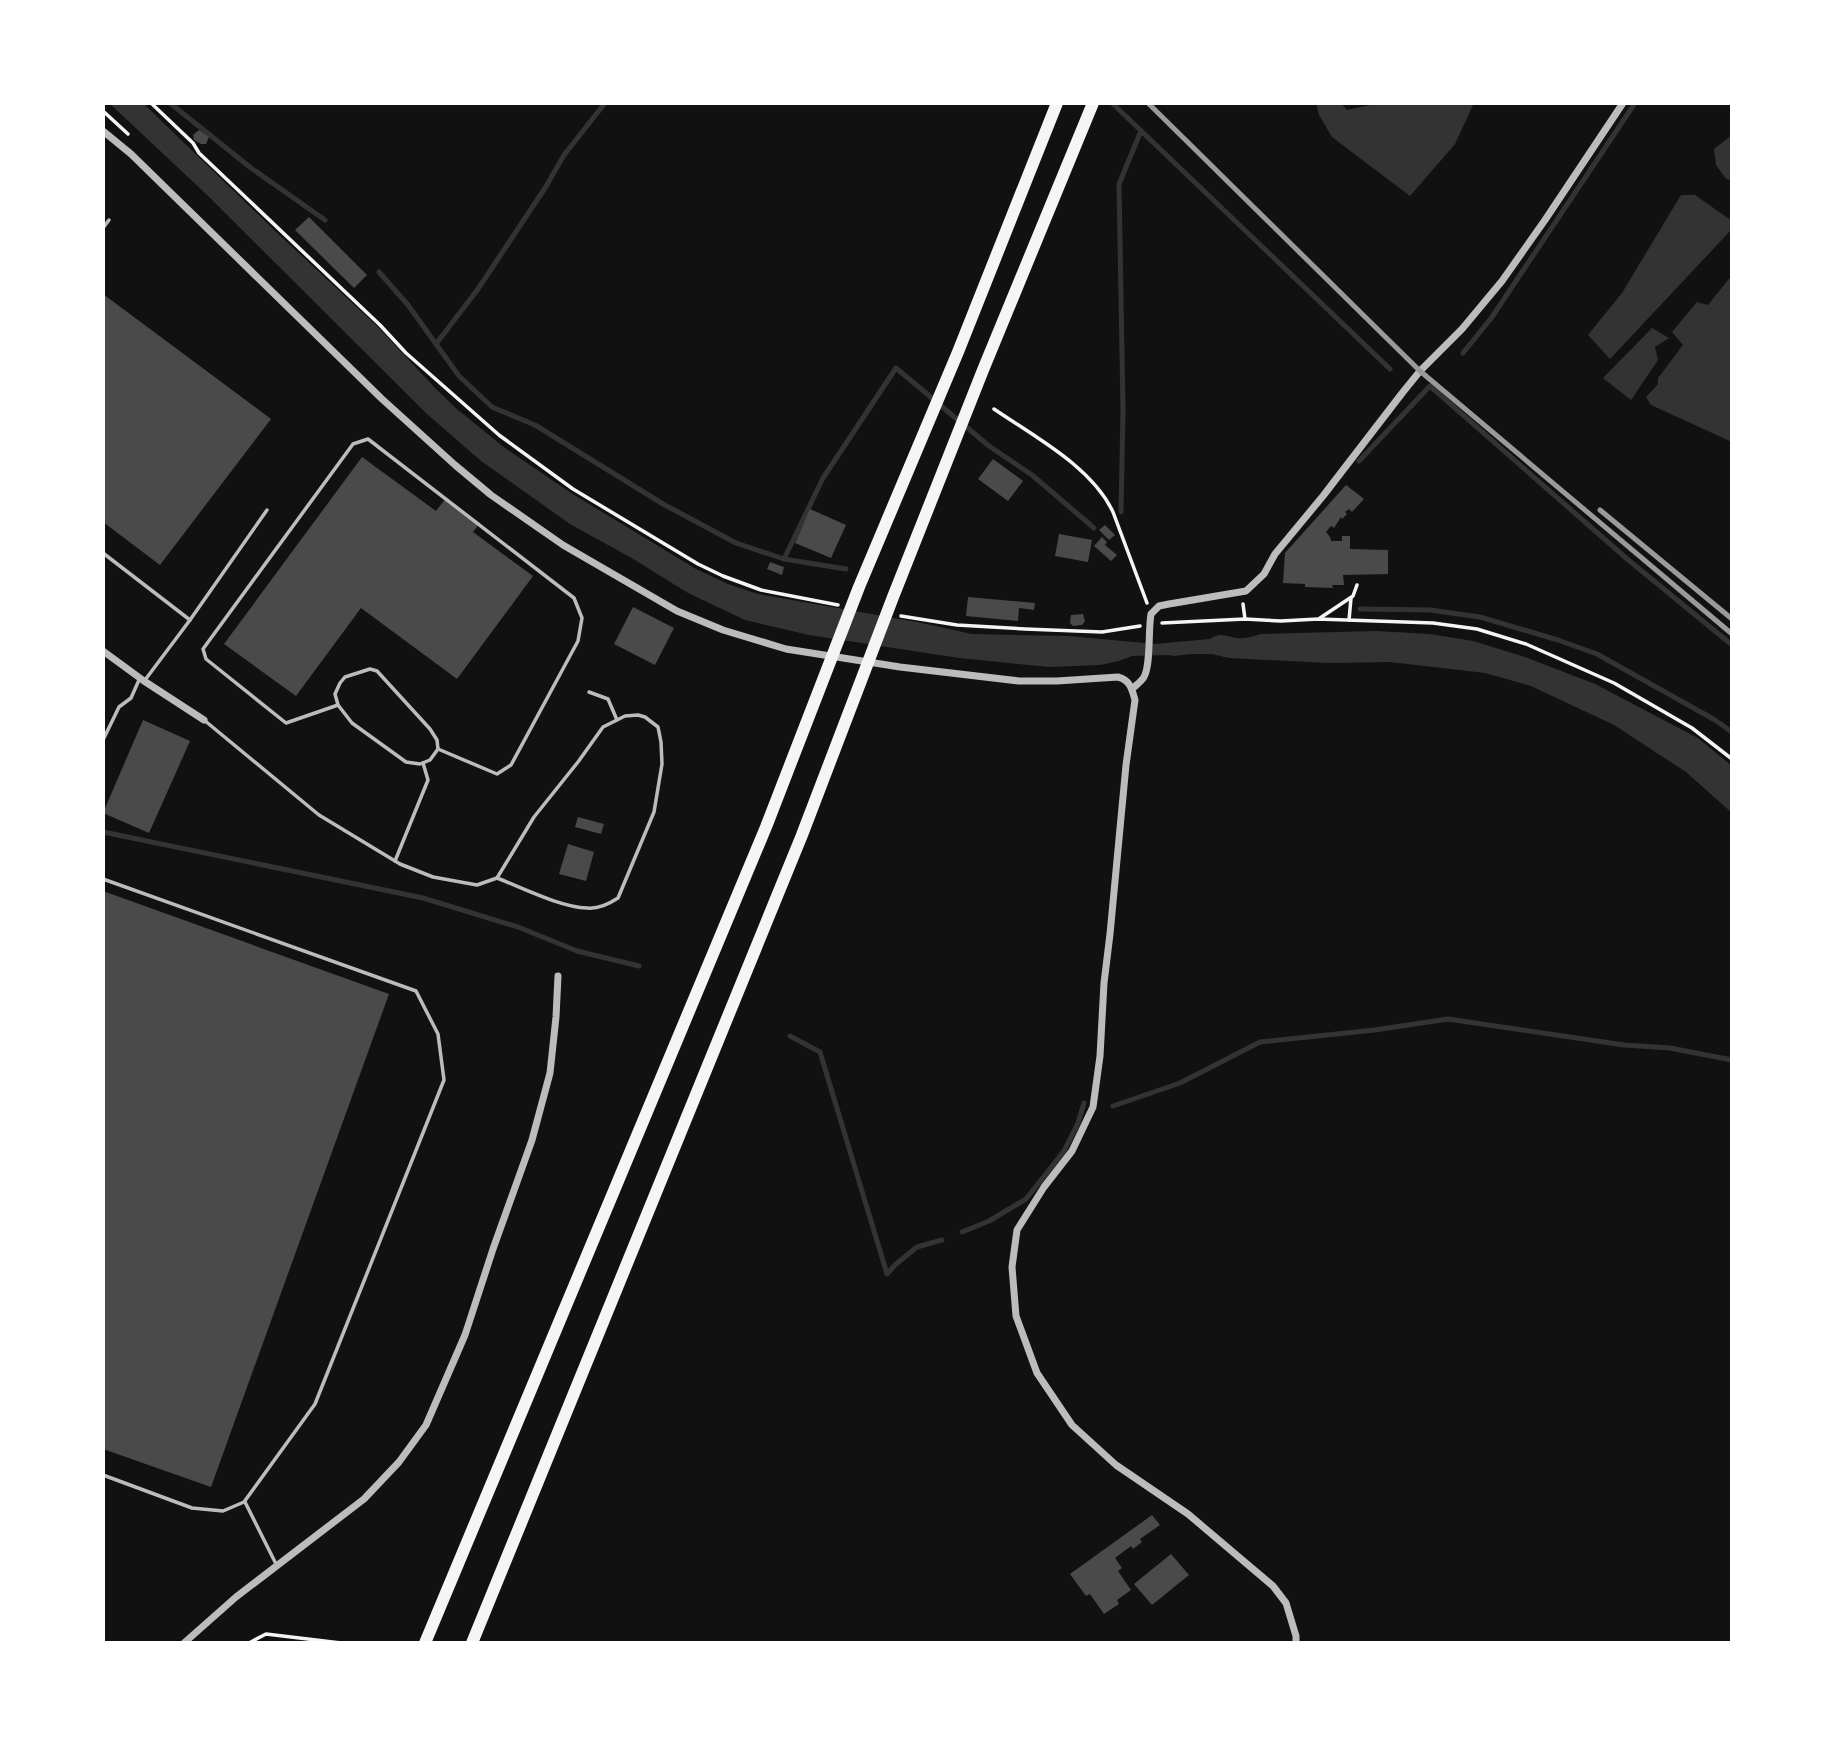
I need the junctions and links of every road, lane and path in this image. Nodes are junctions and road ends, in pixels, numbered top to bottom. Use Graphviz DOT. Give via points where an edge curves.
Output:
graph roads {
  1 [pos="151,103"];
  2 [pos="1057,103"];
  3 [pos="1093,103"];
  4 [pos="1623,103"];
  5 [pos="103,111"];
  6 [pos="103,131"];
  7 [pos="132,138"];
  8 [pos="109,220"];
  9 [pos="103,228"];
  10 [pos="994,409"];
  11 [pos="267,510"];
  12 [pos="103,553"];
  13 [pos="1357,585"];
  14 [pos="1241,592"];
  15 [pos="1351,598"];
  16 [pos="842,606"];
  17 [pos="1151,614"];
  18 [pos="893,615"];
  19 [pos="1245,619"];
  20 [pos="1318,619"];
  21 [pos="1349,620"];
  22 [pos="190,621"];
  23 [pos="1149,625"];
  24 [pos="105,652"];
  25 [pos="103,662"];
  26 [pos="142,680"];
  27 [pos="1132,690"];
  28 [pos="589,692"];
  29 [pos="338,705"];
  30 [pos="204,720"];
  31 [pos="617,720"];
  32 [pos="103,740"];
  33 [pos="438,749"];
  34 [pos="1732,759"];
  35 [pos="423,763"];
  36 [pos="395,861"];
  37 [pos="497,878"];
  38 [pos="103,879"];
  39 [pos="558,976"];
  40 [pos="103,1475"];
  41 [pos="244,1502"];
  42 [pos="277,1566"];
  43 [pos="339,1642"];
  44 [pos="184,1643"];
  45 [pos="249,1643"];
  46 [pos="425,1643"];
  47 [pos="472,1643"];
  48 [pos="1296,1643"];
  1 -- 16 [label="path" via="406,354 499,435 573,489 723,576 761,590"];
  2 -- 46 [label="highway" via="766,827"];
  3 -- 47 [label="highway" via="802,835"];
  4 -- 14 [label="street" via="1502,281 1420,370 1264,574"];
  5 -- 7 [label="path"];
  6 -- 27 [label="street" via="455,465 564,545 677,611 786,649 1019,681 1118,677 1125,678"];
  8 -- 9 [label="lane"];
  10 -- 17 [label="path" via="1067,460 1107,499"];
  11 -- 22 [label="lane"];
  12 -- 22 [label="lane"];
  13 -- 15 [label="path"];
  14 -- 17 [label="street" via="1159,606"];
  14 -- 19 [label="path"];
  15 -- 20 [label="path"];
  15 -- 21 [label="path"];
  17 -- 23 [label="street"];
  18 -- 23 [label="path" via="1025,629 1102,632"];
  19 -- 20 [label="path"];
  19 -- 23 [label="path"];
  20 -- 21 [label="path"];
  21 -- 34 [label="path" via="1478,629 1527,644 1655,705"];
  22 -- 26 [label="lane"];
  23 -- 27 [label="street" via="1148,668"];
  24 -- 25 [label="lane"];
  24 -- 26 [label="street"];
  26 -- 30 [label="street"];
  26 -- 32 [label="lane" via="119,707"];
  27 -- 48 [label="street" via="1135,700 1093,1107 1073,1151 1017,1230 1012,1267 1016,1316 1037,1373 1072,1425 1116,1465 1188,1514 1273,1587 1286,1603"];
  28 -- 31 [label="lane" via="608,699"];
  29 -- 33 [label="lane" via="335,694 345,677 377,671 430,729"];
  29 -- 33 [label="lane" via="286,723 206,660 204,649 353,444 368,439 574,598 582,618 578,641 511,765 497,774"];
  29 -- 35 [label="lane" via="352,723 406,762"];
  30 -- 36 [label="lane" via="320,815"];
  31 -- 37 [label="lane" via="603,727 534,817"];
  31 -- 37 [label="lane" via="638,715 658,727 662,764 654,812 618,898 589,909 569,906"];
  33 -- 35 [label="lane"];
  35 -- 36 [label="lane" via="428,780"];
  36 -- 37 [label="lane" via="433,877 477,885"];
  38 -- 41 [label="lane" via="416,991 439,1034 444,1080 315,1404"];
  39 -- 42 [label="street" via="550,1073 532,1140 465,1335 426,1425 364,1499"];
  40 -- 41 [label="lane" via="192,1508 223,1511"];
  41 -- 42 [label="lane"];
  42 -- 44 [label="street"];
  43 -- 45 [label="path" via="266,1634"];
}
